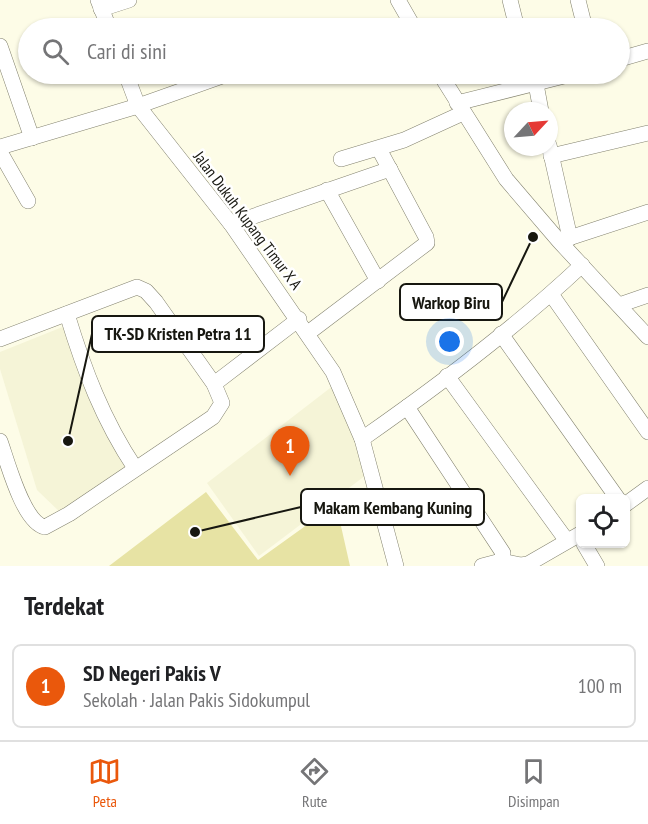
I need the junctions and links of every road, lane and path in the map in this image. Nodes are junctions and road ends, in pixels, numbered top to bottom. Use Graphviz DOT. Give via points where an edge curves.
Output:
graph roads {
  1 [pos="129,0"];
  2 [pos="398,0"];
  3 [pos="510,0"];
  4 [pos="578,0"];
  5 [pos="100,4"];
  6 [pos="408,18"];
  7 [pos="514,18"];
  8 [pos="582,18"];
  9 [pos="0,46"];
  10 [pos="648,51"];
  11 [pos="630,56"];
  12 [pos="130,84"];
  13 [pos="200,84"];
  14 [pos="446,84"];
  15 [pos="523,84"];
  16 [pos="532,84"];
  17 [pos="539,102"];
  18 [pos="138,106"];
  19 [pos="460,108"];
  20 [pos="648,134"];
  21 [pos="32,138"];
  22 [pos="0,147"];
  23 [pos="379,149"];
  24 [pos="558,149"];
  25 [pos="0,152"];
  26 [pos="551,156"];
  27 [pos="341,159"];
  28 [pos="390,169"];
  29 [pos="327,190"];
  30 [pos="28,201"];
  31 [pos="648,212"];
  32 [pos="231,224"];
  33 [pos="564,239"];
  34 [pos="582,265"];
  35 [pos="378,281"];
  36 [pos="551,294"];
  37 [pos="648,295"];
  38 [pos="619,305"];
  39 [pos="67,314"];
  40 [pos="299,319"];
  41 [pos="308,333"];
  42 [pos="501,334"];
  43 [pos="648,337"];
  44 [pos="0,339"];
  45 [pos="447,376"];
  46 [pos="214,384"];
  47 [pos="407,406"];
  48 [pos="648,432"];
  49 [pos="362,439"];
  50 [pos="0,441"];
  51 [pos="135,468"];
  52 [pos="648,488"];
  53 [pos="615,494"];
  54 [pos="630,501"];
  55 [pos="576,536"];
  56 [pos="576,539"];
  57 [pos="585,548"];
  58 [pos="501,561"];
  59 [pos="396,566"];
  60 [pos="482,566"];
  61 [pos="597,566"];
  1 -- 5 [label="street"];
  2 -- 6 [label="street"];
  3 -- 7 [label="street"];
  4 -- 8 [label="street"];
  9 -- 21 [label="street"];
  10 -- 11 [label="street"];
  12 -- 18 [label="street, Jalan Dukuh Kupang Timur X A"];
  13 -- 18 [label="street"];
  14 -- 19 [label="street"];
  15 -- 19 [label="street"];
  16 -- 17 [label="street"];
  18 -- 21 [label="street"];
  18 -- 32 [label="street, Jalan Dukuh Kupang Timur X A"];
  19 -- 23 [label="street"];
  19 -- 33 [label="street" via="506,179"];
  20 -- 24 [label="street"];
  21 -- 22 [label="street"];
  23 -- 27 [label="street"];
  23 -- 28 [label="street"];
  25 -- 30 [label="street"];
  26 -- 33 [label="street"];
  28 -- 29 [label="street"];
  28 -- 35 [label="street" via="427,240 422,249"];
  29 -- 32 [label="street"];
  29 -- 35 [label="street"];
  31 -- 33 [label="street"];
  32 -- 40 [label="street, Jalan Dukuh Kupang Timur X A"];
  33 -- 34 [label="street"];
  34 -- 36 [label="street"];
  34 -- 38 [label="street"];
  35 -- 41 [label="street"];
  36 -- 42 [label="street"];
  36 -- 48 [label="street"];
  37 -- 38 [label="street"];
  38 -- 43 [label="street"];
  39 -- 44 [label="street"];
  39 -- 46 [label="street" via="127,289 141,288 156,302"];
  39 -- 51 [label="street" via="95,397"];
  40 -- 41 [label="street, Jalan Dukuh Kupang Timur X A"];
  40 -- 46 [label="street"];
  41 -- 49 [label="street, Jalan Dukuh Kupang Timur X A" via="325,357"];
  42 -- 45 [label="street"];
  42 -- 53 [label="street"];
  45 -- 47 [label="street"];
  45 -- 55 [label="street"];
  46 -- 51 [label="street" via="222,403 219,412"];
  47 -- 49 [label="street"];
  47 -- 58 [label="street" via="503,553"];
  49 -- 59 [label="street, Jalan Dukuh Kupang Timur X A"];
  50 -- 51 [label="street" via="24,505 34,522 42,527 56,523"];
  52 -- 54 [label="street"];
  56 -- 58 [label="street" via="528,564"];
  57 -- 61 [label="street"];
  58 -- 60 [label="street"];
}
